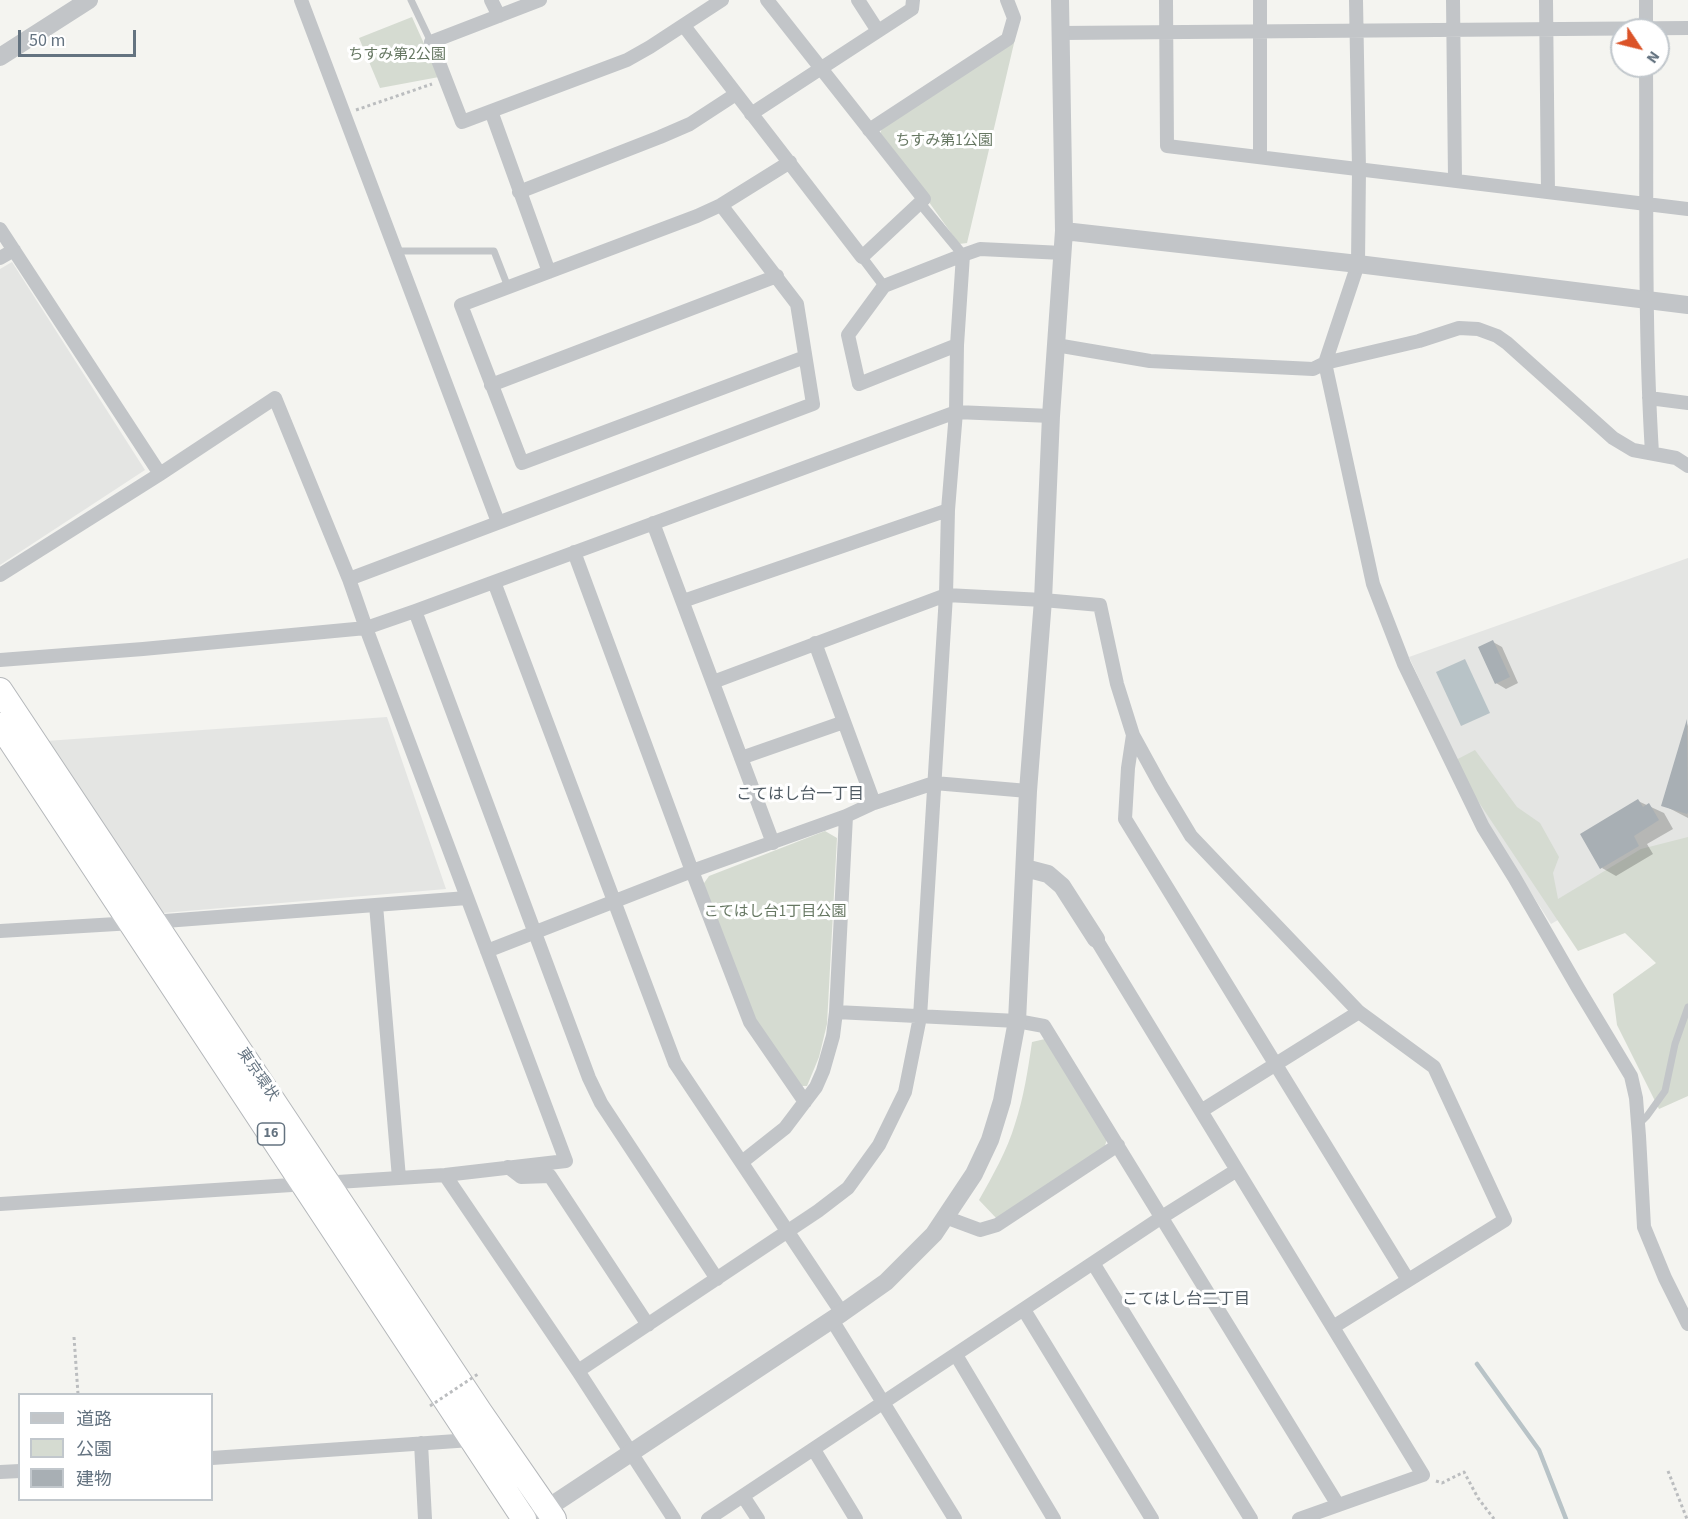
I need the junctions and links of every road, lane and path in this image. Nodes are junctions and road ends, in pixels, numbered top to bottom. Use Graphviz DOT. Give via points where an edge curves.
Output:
graph roads {
  1 [pos="89,0"];
  2 [pos="301,0"];
  3 [pos="411,0"];
  4 [pos="491,0"];
  5 [pos="540,0"];
  6 [pos="722,0"];
  7 [pos="767,0"];
  8 [pos="858,0"];
  9 [pos="913,0"];
  10 [pos="1007,0"];
  11 [pos="1060,0"];
  12 [pos="1166,0"];
  13 [pos="1260,0"];
  14 [pos="1356,0"];
  15 [pos="1453,0"];
  16 [pos="1546,0"];
  17 [pos="1646,0"];
  18 [pos="499,16"];
  19 [pos="1646,18"];
  20 [pos="684,26"];
  21 [pos="1670,28"];
  22 [pos="1688,28"];
  23 [pos="1546,29"];
  24 [pos="1610,29"];
  25 [pos="878,31"];
  26 [pos="1356,31"];
  27 [pos="1453,31"];
  28 [pos="1260,32"];
  29 [pos="1060,33"];
  30 [pos="1166,34"];
  31 [pos="431,42"];
  32 [pos="0,57"];
  33 [pos="821,69"];
  34 [pos="1646,78"];
  35 [pos="445,79"];
  36 [pos="736,94"];
  37 [pos="491,111"];
  38 [pos="344,114"];
  39 [pos="751,114"];
  40 [pos="869,130"];
  41 [pos="1260,156"];
  42 [pos="790,162"];
  43 [pos="1359,169"];
  44 [pos="1455,179"];
  45 [pos="519,192"];
  46 [pos="1548,192"];
  47 [pos="920,203"];
  48 [pos="1647,204"];
  49 [pos="721,205"];
  50 [pos="1688,209"];
  51 [pos="0,229"];
  52 [pos="1065,231"];
  53 [pos="14,250"];
  54 [pos="396,251"];
  55 [pos="1063,253"];
  56 [pos="963,255"];
  57 [pos="862,257"];
  58 [pos="0,258"];
  59 [pos="1358,264"];
  60 [pos="549,272"];
  61 [pos="777,276"];
  62 [pos="884,286"];
  63 [pos="508,287"];
  64 [pos="1647,299"];
  65 [pos="1688,305"];
  66 [pos="957,345"];
  67 [pos="1056,345"];
  68 [pos="805,357"];
  69 [pos="1325,363"];
  70 [pos="491,385"];
  71 [pos="1649,398"];
  72 [pos="1688,403"];
  73 [pos="956,412"];
  74 [pos="1051,416"];
  75 [pos="1652,453"];
  76 [pos="1688,466"];
  77 [pos="160,474"];
  78 [pos="948,510"];
  79 [pos="498,522"];
  80 [pos="652,523"];
  81 [pos="574,552"];
  82 [pos="0,575"];
  83 [pos="349,579"];
  84 [pos="494,582"];
  85 [pos="946,595"];
  86 [pos="1043,600"];
  87 [pos="683,602"];
  88 [pos="415,611"];
  89 [pos="366,628"];
  90 [pos="815,643"];
  91 [pos="0,660"];
  92 [pos="713,682"];
  93 [pos="0,690"];
  94 [pos="844,722"];
  95 [pos="0,725"];
  96 [pos="1133,735"];
  97 [pos="741,758"];
  98 [pos="934,783"];
  99 [pos="1028,791"];
  100 [pos="874,803"];
  101 [pos="846,816"];
  102 [pos="773,843"];
  103 [pos="1026,867"];
  104 [pos="692,871"];
  105 [pos="467,898"];
  106 [pos="614,902"];
  107 [pos="376,905"];
  108 [pos="155,922"];
  109 [pos="131,923"];
  110 [pos="0,931"];
  111 [pos="536,932"];
  112 [pos="1096,939"];
  113 [pos="487,951"];
  114 [pos="1688,1007"];
  115 [pos="836,1012"];
  116 [pos="1359,1012"];
  117 [pos="920,1017"];
  118 [pos="1017,1021"];
  119 [pos="1275,1065"];
  120 [pos="805,1102"];
  121 [pos="1201,1111"];
  122 [pos="1638,1125"];
  123 [pos="1118,1145"];
  124 [pos="742,1162"];
  125 [pos="507,1167"];
  126 [pos="1237,1170"];
  127 [pos="445,1174"];
  128 [pos="399,1178"];
  129 [pos="328,1182"];
  130 [pos="304,1184"];
  131 [pos="0,1204"];
  132 [pos="945,1217"];
  133 [pos="1162,1217"];
  134 [pos="788,1232"];
  135 [pos="1093,1263"];
  136 [pos="717,1279"];
  137 [pos="1408,1280"];
  138 [pos="1023,1310"];
  139 [pos="837,1316"];
  140 [pos="1688,1324"];
  141 [pos="648,1325"];
  142 [pos="1333,1327"];
  143 [pos="74,1337"];
  144 [pos="956,1355"];
  145 [pos="578,1371"];
  146 [pos="478,1374"];
  147 [pos="78,1393"];
  148 [pos="884,1403"];
  149 [pos="430,1406"];
  150 [pos="471,1440"];
  151 [pos="421,1443"];
  152 [pos="814,1450"];
  153 [pos="631,1452"];
  154 [pos="213,1458"];
  155 [pos="18,1471"];
  156 [pos="1668,1471"];
  157 [pos="0,1472"];
  158 [pos="1423,1475"];
  159 [pos="743,1496"];
  160 [pos="1338,1505"];
  161 [pos="544,1515"];
  162 [pos="425,1519"];
  163 [pos="524,1519"];
  164 [pos="674,1519"];
  165 [pos="708,1519"];
  166 [pos="758,1519"];
  167 [pos="856,1519"];
  168 [pos="955,1519"];
  169 [pos="1054,1519"];
  170 [pos="1152,1519"];
  171 [pos="1251,1519"];
  172 [pos="1299,1519"];
  173 [pos="1494,1519"];
  174 [pos="1687,1519"];
  1 -- 32 [label="street"];
  2 -- 38 [label="street"];
  3 -- 31 [label="lane"];
  4 -- 18 [label="street"];
  5 -- 18 [label="street"];
  6 -- 20 [label="street"];
  7 -- 33 [label="street"];
  8 -- 25 [label="street"];
  9 -- 25 [label="street" via="912,9"];
  10 -- 40 [label="street" via="1014,18 1008,39"];
  11 -- 29 [label="street"];
  12 -- 30 [label="street"];
  13 -- 28 [label="street"];
  14 -- 26 [label="street"];
  15 -- 27 [label="street"];
  16 -- 23 [label="street"];
  17 -- 19 [label="street"];
  18 -- 31 [label="street"];
  20 -- 36 [label="street"];
  20 -- 37 [label="street" via="627,60"];
  21 -- 22 [label="street"];
  23 -- 24 [label="street"];
  23 -- 27 [label="street"];
  23 -- 46 [label="street"];
  25 -- 33 [label="street"];
  26 -- 27 [label="street"];
  26 -- 28 [label="street"];
  26 -- 43 [label="street"];
  27 -- 44 [label="street"];
  28 -- 30 [label="street"];
  28 -- 41 [label="street"];
  29 -- 30 [label="street"];
  29 -- 52 [label="street"];
  30 -- 41 [label="street" via="1167,146"];
  31 -- 35 [label="street"];
  33 -- 39 [label="street"];
  33 -- 40 [label="street"];
  34 -- 48 [label="street"];
  35 -- 37 [label="street" via="462,122"];
  35 -- 38 [label="path"];
  36 -- 39 [label="street"];
  36 -- 45 [label="street" via="690,124"];
  37 -- 45 [label="street"];
  38 -- 54 [label="street"];
  39 -- 42 [label="street"];
  40 -- 47 [label="street" via="924,199"];
  41 -- 43 [label="street"];
  42 -- 49 [label="street"];
  42 -- 57 [label="street"];
  43 -- 44 [label="street"];
  43 -- 59 [label="street"];
  44 -- 46 [label="street"];
  45 -- 60 [label="street"];
  46 -- 48 [label="street"];
  47 -- 56 [label="street"];
  47 -- 57 [label="street"];
  48 -- 50 [label="street"];
  48 -- 64 [label="street"];
  49 -- 60 [label="street"];
  49 -- 61 [label="street"];
  51 -- 53 [label="street"];
  52 -- 55 [label="street"];
  52 -- 59 [label="street"];
  53 -- 58 [label="street"];
  53 -- 77 [label="street"];
  54 -- 63 [label="lane" via="494,251"];
  54 -- 79 [label="street"];
  55 -- 56 [label="street" via="980,249"];
  55 -- 67 [label="street"];
  56 -- 62 [label="street"];
  56 -- 66 [label="street"];
  57 -- 62 [label="street"];
  59 -- 64 [label="street"];
  59 -- 69 [label="street"];
  60 -- 63 [label="street"];
  61 -- 68 [label="street" via="797,304"];
  61 -- 70 [label="street"];
  62 -- 66 [label="street" via="848,335 859,384"];
  63 -- 70 [label="street" via="461,305"];
  64 -- 65 [label="street"];
  64 -- 71 [label="street"];
  66 -- 73 [label="street"];
  67 -- 69 [label="street" via="1150,361 1314,369"];
  67 -- 74 [label="street"];
  68 -- 70 [label="street" via="522,463"];
  68 -- 79 [label="street" via="813,404"];
  69 -- 75 [label="street" via="1419,342 1459,328 1478,329 1507,343 1613,438 1633,450"];
  69 -- 122 [label="street" via="1373,584 1404,664 1482,827 1631,1077"];
  71 -- 72 [label="street"];
  71 -- 75 [label="street"];
  73 -- 74 [label="street"];
  73 -- 78 [label="street"];
  73 -- 80 [label="street"];
  74 -- 86 [label="street"];
  75 -- 76 [label="street" via="1676,458"];
  77 -- 82 [label="street"];
  77 -- 83 [label="street" via="275,398"];
  78 -- 85 [label="street"];
  78 -- 87 [label="street"];
  79 -- 83 [label="street"];
  80 -- 81 [label="street"];
  80 -- 87 [label="street"];
  81 -- 84 [label="street"];
  81 -- 104 [label="street"];
  83 -- 89 [label="street"];
  84 -- 88 [label="street"];
  84 -- 106 [label="street"];
  85 -- 86 [label="street"];
  85 -- 90 [label="street"];
  85 -- 98 [label="street"];
  86 -- 96 [label="street" via="1100,605"];
  86 -- 99 [label="street"];
  87 -- 92 [label="street"];
  88 -- 89 [label="street"];
  88 -- 111 [label="street"];
  89 -- 91 [label="street"];
  89 -- 105 [label="street"];
  90 -- 92 [label="street"];
  90 -- 94 [label="street"];
  92 -- 97 [label="street"];
  93 -- 108 [label="highway, 東京環状 / 16"];
  94 -- 97 [label="street"];
  94 -- 100 [label="street"];
  95 -- 109 [label="highway, 東京環状 / 16"];
  96 -- 116 [label="street" via="1191,836"];
  96 -- 119 [label="street" via="1125,819"];
  97 -- 102 [label="street"];
  98 -- 99 [label="street"];
  98 -- 100 [label="street"];
  98 -- 117 [label="street"];
  99 -- 103 [label="street"];
  100 -- 101 [label="street"];
  101 -- 102 [label="street"];
  101 -- 115 [label="street"];
  102 -- 104 [label="street"];
  103 -- 112 [label="street" via="1048,874 1062,886"];
  103 -- 118 [label="street"];
  104 -- 106 [label="street"];
  104 -- 120 [label="street" via="750,1022"];
  105 -- 107 [label="street"];
  105 -- 113 [label="street"];
  106 -- 111 [label="street"];
  106 -- 124 [label="street" via="675,1063"];
  107 -- 108 [label="street"];
  107 -- 128 [label="street"];
  108 -- 109 [label="street"];
  108 -- 129 [label="highway, 東京環状 / 16"];
  109 -- 110 [label="street"];
  109 -- 130 [label="highway, 東京環状 / 16"];
  111 -- 113 [label="street"];
  111 -- 136 [label="street" via="601,1103"];
  112 -- 121 [label="street"];
  113 -- 125 [label="street" via="566,1161"];
  114 -- 122 [label="lane" via="1665,1091"];
  115 -- 117 [label="street"];
  115 -- 120 [label="street" via="823,1071"];
  116 -- 119 [label="street"];
  116 -- 137 [label="street" via="1434,1067 1505,1220"];
  117 -- 118 [label="street"];
  117 -- 134 [label="street" via="905,1092 879,1145 848,1188"];
  118 -- 123 [label="street" via="1044,1026"];
  118 -- 132 [label="street" via="1002,1101 990,1140 974,1174"];
  119 -- 121 [label="street"];
  119 -- 137 [label="street"];
  120 -- 124 [label="street" via="785,1128"];
  121 -- 126 [label="street"];
  122 -- 140 [label="street" via="1644,1227"];
  123 -- 132 [label="street" via="997,1225 980,1230"];
  123 -- 133 [label="street"];
  124 -- 134 [label="street"];
  125 -- 127 [label="street"];
  125 -- 141 [label="street" via="521,1177 550,1176"];
  126 -- 133 [label="street"];
  126 -- 142 [label="street"];
  127 -- 128 [label="street"];
  127 -- 145 [label="street"];
  128 -- 129 [label="street"];
  129 -- 130 [label="street"];
  129 -- 161 [label="highway, 東京環状 / 16"];
  130 -- 131 [label="street"];
  130 -- 150 [label="highway, 東京環状 / 16"];
  132 -- 139 [label="street" via="934,1234 886,1282"];
  133 -- 135 [label="street"];
  133 -- 160 [label="street"];
  134 -- 136 [label="street"];
  134 -- 139 [label="street"];
  135 -- 138 [label="street"];
  135 -- 171 [label="street"];
  136 -- 141 [label="street"];
  137 -- 142 [label="street"];
  138 -- 144 [label="street"];
  138 -- 170 [label="street"];
  139 -- 148 [label="street"];
  139 -- 153 [label="street"];
  141 -- 145 [label="street"];
  142 -- 158 [label="street"];
  143 -- 147 [label="path"];
  144 -- 148 [label="street"];
  144 -- 169 [label="street"];
  145 -- 153 [label="street"];
  146 -- 149 [label="path, bridge"];
  148 -- 152 [label="street"];
  148 -- 168 [label="street"];
  150 -- 151 [label="street"];
  150 -- 163 [label="highway, 東京環状 / 16"];
  151 -- 154 [label="street"];
  151 -- 162 [label="street"];
  152 -- 159 [label="street"];
  152 -- 167 [label="street"];
  153 -- 161 [label="street"];
  153 -- 164 [label="street"];
  155 -- 157 [label="street"];
  156 -- 174 [label="path"];
  158 -- 160 [label="street"];
  158 -- 173 [label="path" via="1442,1483 1464,1472"];
  159 -- 165 [label="street"];
  159 -- 166 [label="street"];
  160 -- 172 [label="street"];
}
